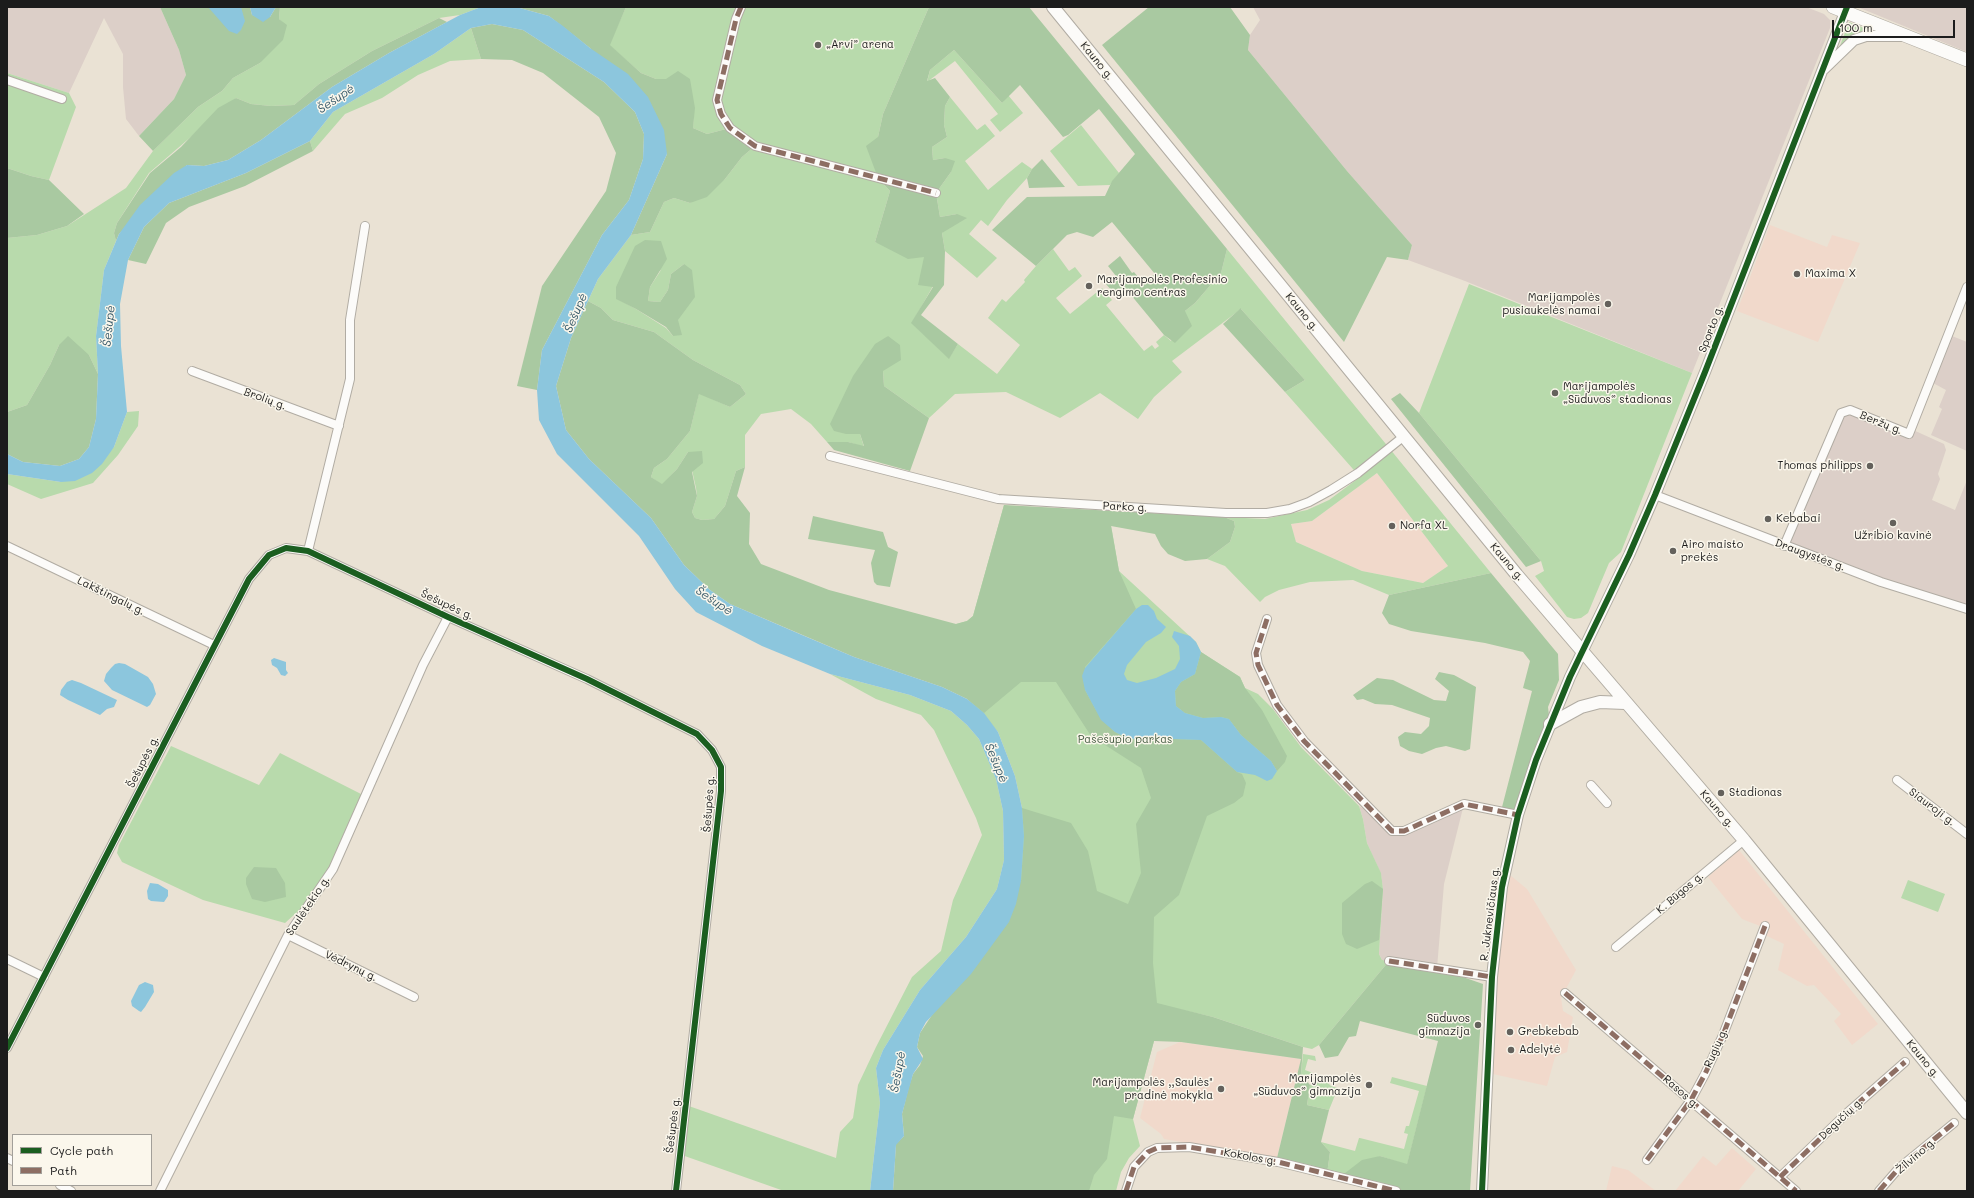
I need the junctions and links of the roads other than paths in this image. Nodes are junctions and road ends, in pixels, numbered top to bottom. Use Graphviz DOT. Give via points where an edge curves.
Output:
graph roads {
  1 [pos="741,7"];
  2 [pos="1053,7"];
  3 [pos="1833,7"];
  4 [pos="1846,9"];
  5 [pos="1908,36"];
  6 [pos="1967,60"];
  7 [pos="1820,73"];
  8 [pos="7,80"];
  9 [pos="62,99"];
  10 [pos="936,193"];
  11 [pos="365,226"];
  12 [pos="1967,286"];
  13 [pos="192,371"];
  14 [pos="339,426"];
  15 [pos="1403,437"];
  16 [pos="830,456"];
  17 [pos="1655,496"];
  18 [pos="7,546"];
  19 [pos="1784,546"];
  20 [pos="308,551"];
  21 [pos="1967,609"];
  22 [pos="448,617"];
  23 [pos="1267,619"];
  24 [pos="214,645"];
  25 [pos="1582,653"];
  26 [pos="1625,703"];
  27 [pos="1550,724"];
  28 [pos="1897,780"];
  29 [pos="1591,785"];
  30 [pos="1607,803"];
  31 [pos="1518,815"];
  32 [pos="1967,834"];
  33 [pos="1744,840"];
  34 [pos="1765,926"];
  35 [pos="288,935"];
  36 [pos="1616,947"];
  37 [pos="7,959"];
  38 [pos="1389,961"];
  39 [pos="1492,976"];
  40 [pos="44,977"];
  41 [pos="1565,993"];
  42 [pos="414,997"];
  43 [pos="7,1048"];
  44 [pos="1905,1062"];
  45 [pos="1691,1100"];
  46 [pos="1967,1112"];
  47 [pos="1954,1123"];
  48 [pos="1647,1160"];
  49 [pos="1780,1177"];
  50 [pos="62,1186"];
  51 [pos="71,1191"];
  52 [pos="160,1191"];
  53 [pos="676,1191"];
  54 [pos="1126,1191"];
  55 [pos="1396,1191"];
  56 [pos="1482,1191"];
  57 [pos="1796,1191"];
  58 [pos="1879,1191"];
  1 -- 10 [label="street" via="716,100 730,128 755,146"];
  2 -- 15 [label="main road, Kauno g."];
  3 -- 4 [label="main road"];
  4 -- 5 [label="main road"];
  4 -- 7 [label="street, Sporto g."];
  5 -- 6 [label="main road"];
  5 -- 7 [label="street" via="1866,36 1854,40"];
  7 -- 17 [label="street, Sporto g."];
  8 -- 9 [label="street"];
  11 -- 14 [label="street" via="350,320 350,379"];
  12 -- 19 [label="street, Beržų g." via="1909,434 1850,410 1841,413"];
  13 -- 14 [label="street, Brolių g."];
  14 -- 20 [label="street"];
  15 -- 16 [label="street, Parko g." via="1358,473 1331,490 1303,504 1267,513 998,499"];
  15 -- 25 [label="main road, Kauno g."];
  17 -- 19 [label="street, Draugystės g."];
  17 -- 25 [label="street, Sporto g." via="1630,555"];
  18 -- 24 [label="street, Lakštingalų g."];
  19 -- 21 [label="street, Draugystės g." via="1881,582"];
  20 -- 22 [label="street, Šešupės g."];
  20 -- 24 [label="street, Šešupės g." via="286,548 269,555 249,579"];
  22 -- 35 [label="street, Saulėtekio g." via="423,665 333,869"];
  22 -- 53 [label="street, Šešupės g." via="587,679 697,734 712,750 721,767 721,791 710,898"];
  23 -- 31 [label="street" via="1256,654 1258,665 1277,705 1304,741 1392,831 1404,831 1464,804"];
  24 -- 40 [label="street, Šešupės g."];
  25 -- 26 [label="main road, Kauno g."];
  25 -- 27 [label="street, R. Juknevičiaus g."];
  26 -- 27 [label="main road" via="1600,702 1581,707"];
  26 -- 33 [label="main road, Kauno g."];
  27 -- 31 [label="street, R. Juknevičiaus g."];
  28 -- 32 [label="street, Siauroji g."];
  29 -- 30 [label="street"];
  31 -- 39 [label="street, R. Juknevičiaus g." via="1502,887"];
  33 -- 36 [label="street, K. Būgos g."];
  33 -- 46 [label="main road, Kauno g."];
  34 -- 45 [label="street, Rugių g." via="1723,1035"];
  35 -- 42 [label="street, Vėdrynų g."];
  35 -- 52 [label="street, Saulėtekio g."];
  37 -- 40 [label="street"];
  38 -- 39 [label="street"];
  39 -- 56 [label="street, R. Juknevičiaus g."];
  40 -- 43 [label="street, Šešupės g."];
  41 -- 45 [label="street, Rasos g."];
  44 -- 49 [label="street, Degučių g."];
  45 -- 48 [label="street, Rugių g."];
  45 -- 49 [label="street, Rasos g."];
  47 -- 58 [label="street, Žilvino g." via="1899,1168"];
  49 -- 57 [label="street, Rasos g."];
  50 -- 51 [label="street"];
  54 -- 55 [label="street, Kokolos g." via="1134,1167 1148,1152 1157,1148 1189,1147 1278,1162"];
}
